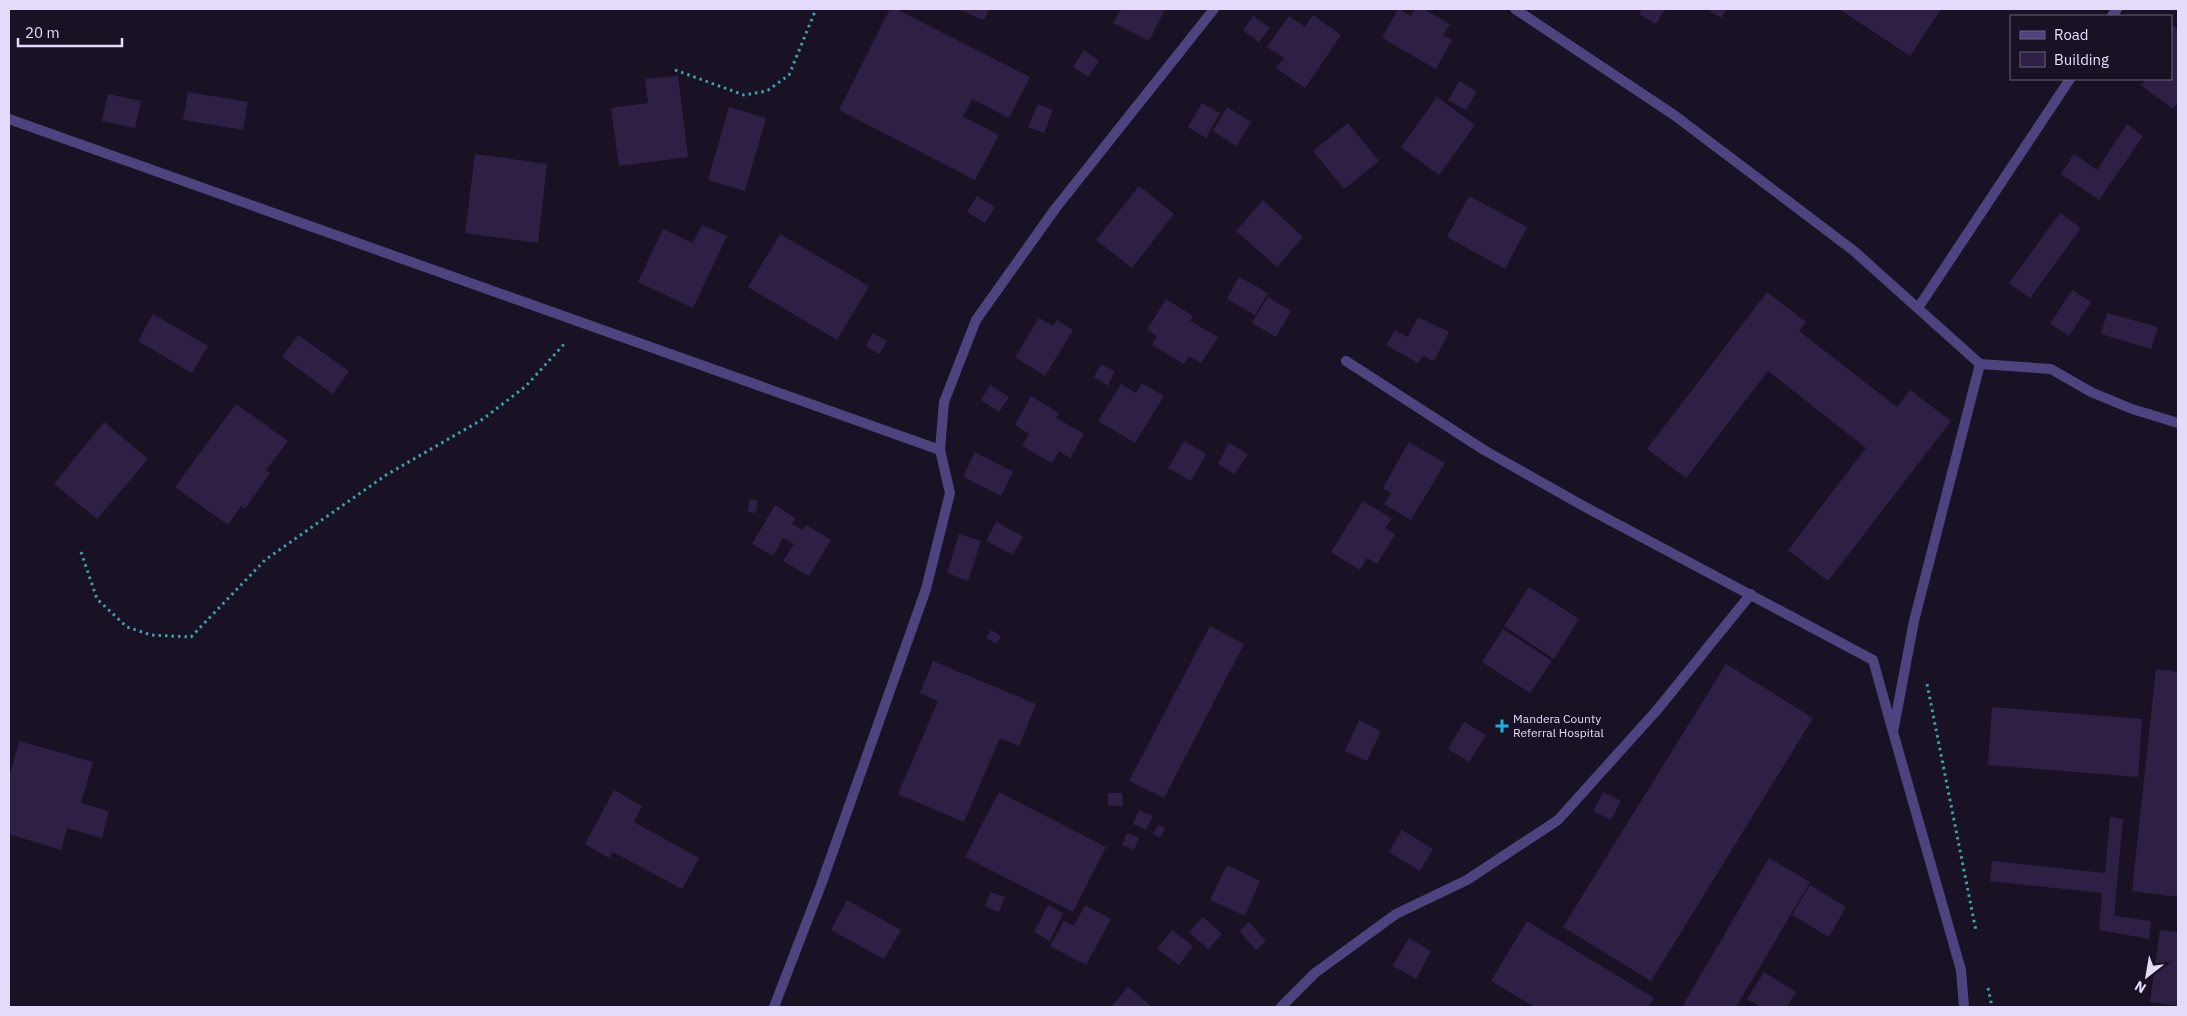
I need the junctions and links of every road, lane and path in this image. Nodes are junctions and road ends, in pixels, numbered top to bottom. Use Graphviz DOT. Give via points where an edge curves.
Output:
graph roads {
  1 [pos="816,9"];
  2 [pos="1214,9"];
  3 [pos="1515,9"];
  4 [pos="674,70"];
  5 [pos="2069,80"];
  6 [pos="9,119"];
  7 [pos="1918,308"];
  8 [pos="583,323"];
  9 [pos="1346,361"];
  10 [pos="1980,364"];
  11 [pos="2178,423"];
  12 [pos="940,450"];
  13 [pos="81,552"];
  14 [pos="1751,594"];
  15 [pos="1926,679"];
  16 [pos="1893,732"];
  17 [pos="1978,940"];
  18 [pos="1986,978"];
  19 [pos="774,1007"];
  20 [pos="1282,1007"];
  21 [pos="1964,1007"];
  22 [pos="1992,1007"];
  1 -- 4 [label="path" via="789,74 767,91 744,95"];
  2 -- 12 [label="street" via="1055,209 976,320 944,402"];
  3 -- 7 [label="street" via="1674,115 1854,251"];
  5 -- 7 [label="street"];
  6 -- 8 [label="street"];
  7 -- 10 [label="street"];
  8 -- 12 [label="street"];
  8 -- 13 [label="path" via="526,386 483,419 386,475 265,560 191,637 151,635 127,627 97,599"];
  9 -- 14 [label="street" via="1484,450"];
  10 -- 11 [label="street" via="2051,369 2091,392"];
  10 -- 16 [label="street" via="1914,621"];
  12 -- 19 [label="street" via="950,493 926,589"];
  14 -- 16 [label="street" via="1873,660"];
  14 -- 20 [label="street" via="1657,710 1558,820 1467,880 1396,914 1315,973"];
  15 -- 17 [label="path"];
  16 -- 21 [label="street" via="1961,970"];
  18 -- 22 [label="path"];
}
